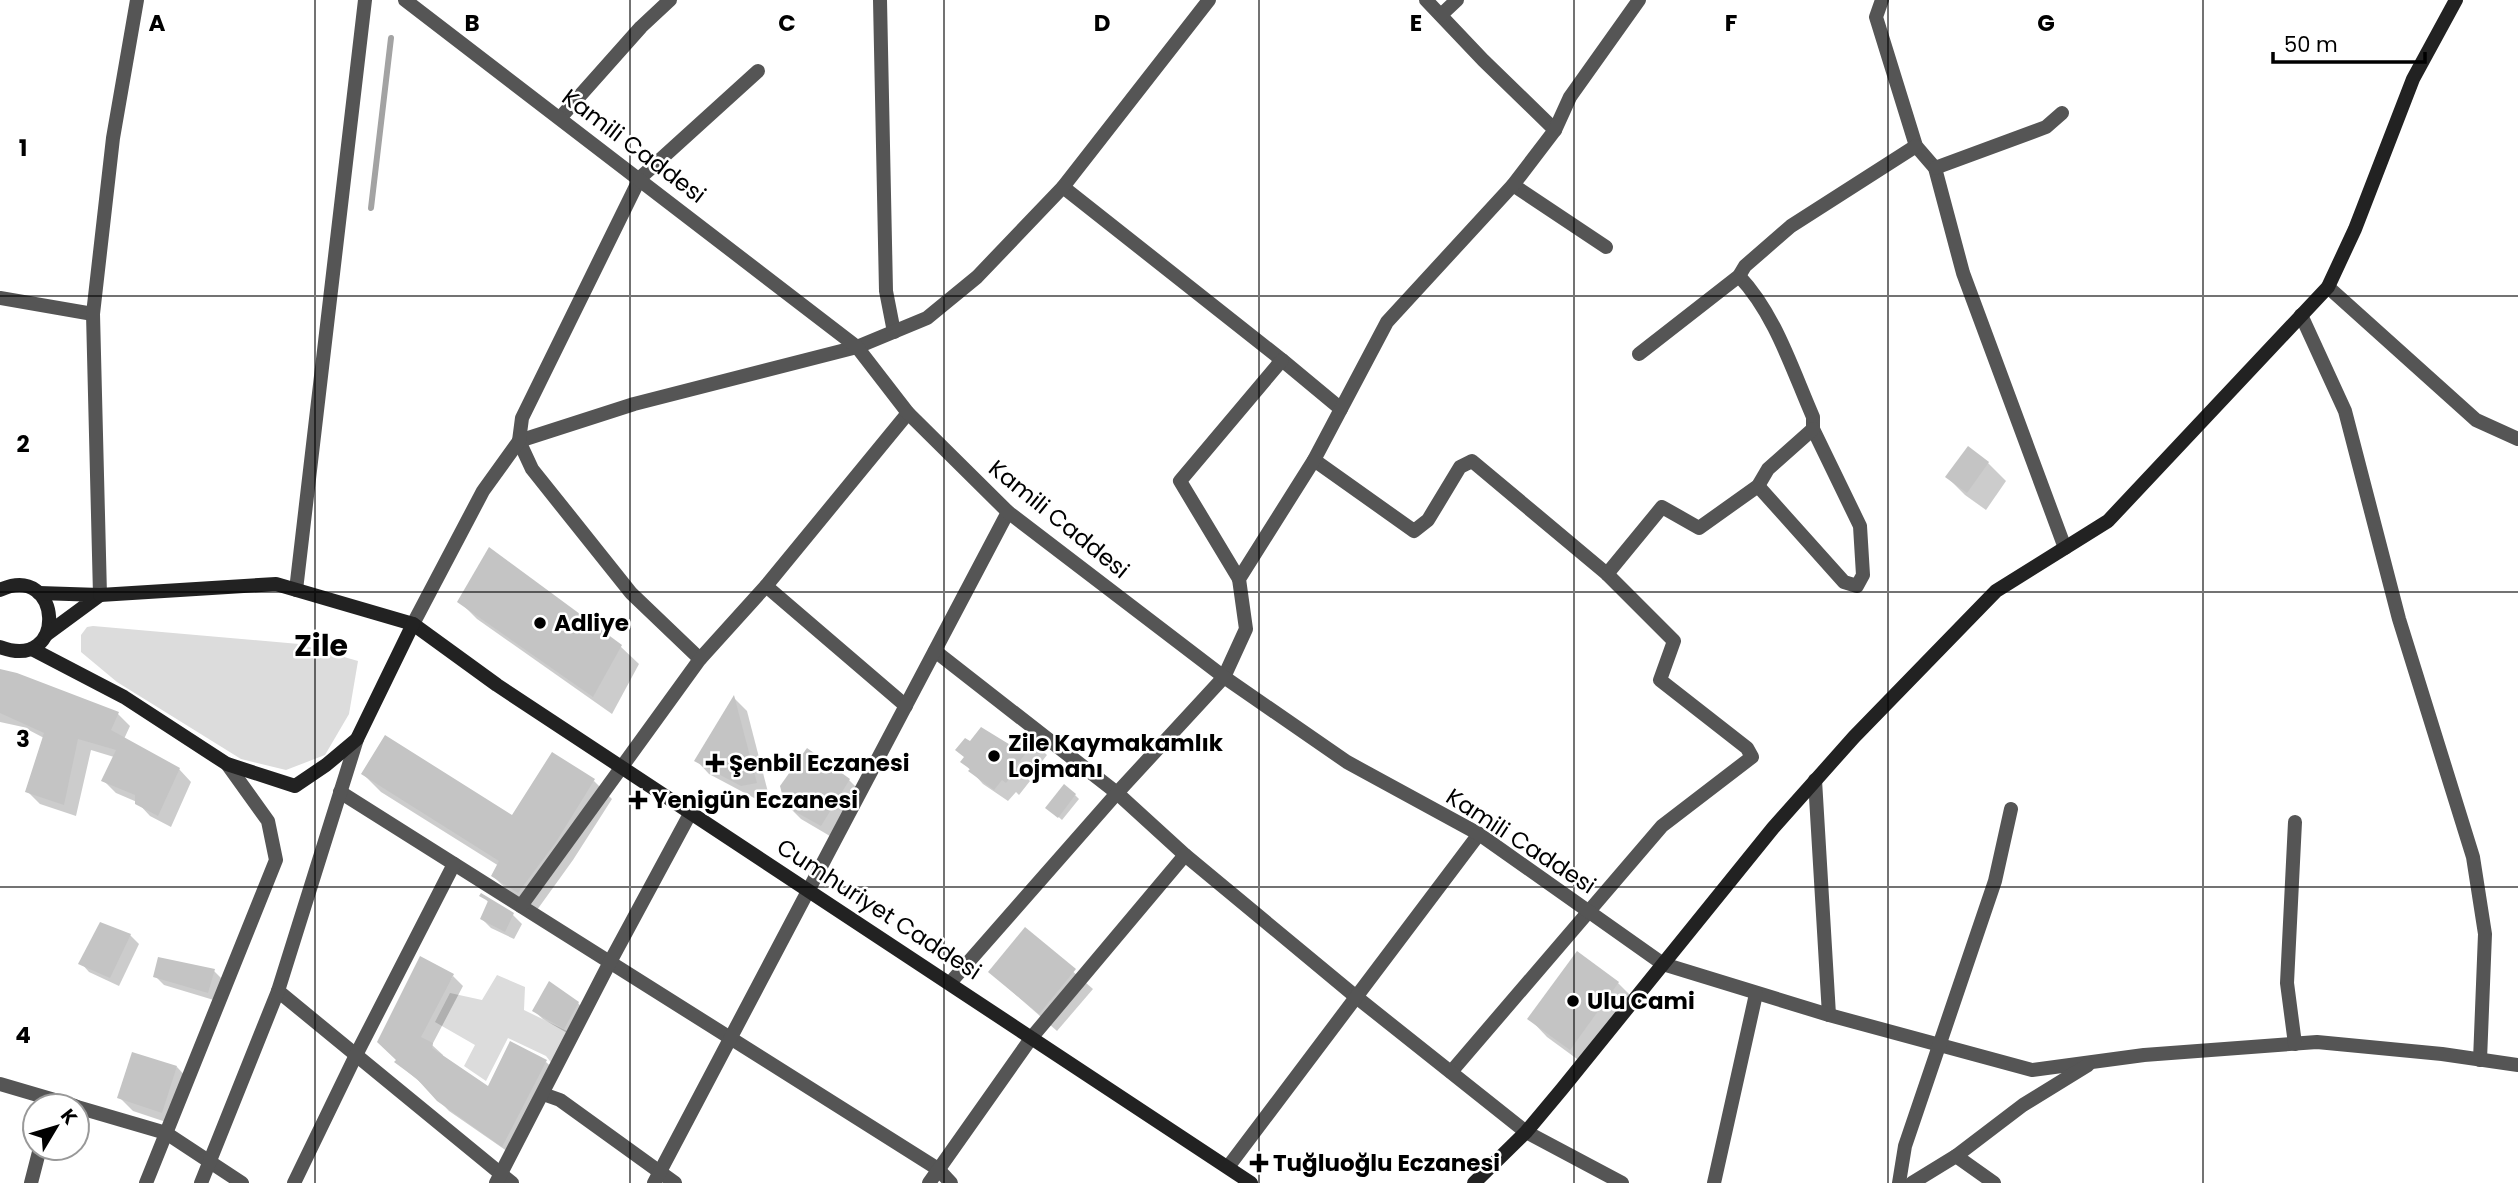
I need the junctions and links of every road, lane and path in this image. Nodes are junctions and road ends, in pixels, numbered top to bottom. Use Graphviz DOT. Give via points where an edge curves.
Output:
graph roads {
  1 [pos="137,0"];
  2 [pos="365,0"];
  3 [pos="670,0"];
  4 [pos="880,0"];
  5 [pos="1209,0"];
  6 [pos="1426,0"];
  7 [pos="1457,0"];
  8 [pos="1639,0"];
  9 [pos="1881,0"];
  10 [pos="2456,0"];
  11 [pos="413,3"];
  12 [pos="1441,15"];
  13 [pos="758,71"];
  14 [pos="2062,113"];
  15 [pos="560,118"];
  16 [pos="1555,130"];
  17 [pos="1916,146"];
  18 [pos="1935,168"];
  19 [pos="640,178"];
  20 [pos="1513,185"];
  21 [pos="1063,187"];
  22 [pos="1606,247"];
  23 [pos="1739,276"];
  24 [pos="2328,288"];
  25 [pos="0,298"];
  26 [pos="93,314"];
  27 [pos="2301,315"];
  28 [pos="894,332"];
  29 [pos="857,347"];
  30 [pos="1639,354"];
  31 [pos="1282,359"];
  32 [pos="1340,410"];
  33 [pos="908,413"];
  34 [pos="1813,429"];
  35 [pos="2518,439"];
  36 [pos="519,441"];
  37 [pos="1314,460"];
  38 [pos="1758,486"];
  39 [pos="1008,512"];
  40 [pos="2065,548"];
  41 [pos="1607,574"];
  42 [pos="1239,579"];
  43 [pos="766,586"];
  44 [pos="0,590"];
  45 [pos="296,590"];
  46 [pos="39,593"];
  47 [pos="100,595"];
  48 [pos="413,624"];
  49 [pos="47,634"];
  50 [pos="0,647"];
  51 [pos="32,649"];
  52 [pos="935,650"];
  53 [pos="700,659"];
  54 [pos="1224,677"];
  55 [pos="906,706"];
  56 [pos="357,738"];
  57 [pos="227,764"];
  58 [pos="622,767"];
  59 [pos="1815,780"];
  60 [pos="340,792"];
  61 [pos="1117,793"];
  62 [pos="2011,809"];
  63 [pos="691,812"];
  64 [pos="2295,822"];
  65 [pos="1479,834"];
  66 [pos="1185,855"];
  67 [pos="454,864"];
  68 [pos="809,890"];
  69 [pos="521,906"];
  70 [pos="1589,912"];
  71 [pos="610,962"];
  72 [pos="1663,964"];
  73 [pos="950,983"];
  74 [pos="278,991"];
  75 [pos="1756,994"];
  76 [pos="1355,996"];
  77 [pos="1829,1016"];
  78 [pos="1032,1037"];
  79 [pos="732,1039"];
  80 [pos="1938,1044"];
  81 [pos="2295,1044"];
  82 [pos="356,1055"];
  83 [pos="2480,1060"];
  84 [pos="2092,1062"];
  85 [pos="2518,1065"];
  86 [pos="1451,1072"];
  87 [pos="0,1084"];
  88 [pos="22,1092"];
  89 [pos="543,1094"];
  90 [pos="91,1110"];
  91 [pos="1526,1132"];
  92 [pos="166,1133"];
  93 [pos="1956,1156"];
  94 [pos="211,1161"];
  95 [pos="36,1162"];
  96 [pos="1228,1167"];
  97 [pos="938,1169"];
  98 [pos="657,1178"];
  99 [pos="503,1180"];
  100 [pos="31,1183"];
  101 [pos="146,1183"];
  102 [pos="201,1183"];
  103 [pos="242,1183"];
  104 [pos="294,1183"];
  105 [pos="676,1183"];
  106 [pos="929,1183"];
  107 [pos="951,1183"];
  108 [pos="1251,1183"];
  109 [pos="1474,1183"];
  110 [pos="1622,1183"];
  111 [pos="1714,1183"];
  112 [pos="1899,1183"];
  113 [pos="1912,1183"];
  114 [pos="1994,1183"];
  1 -- 26 [label="street" via="113,138"];
  2 -- 45 [label="street"];
  3 -- 15 [label="street"];
  4 -- 28 [label="street" via="886,291"];
  5 -- 21 [label="street"];
  6 -- 12 [label="street"];
  7 -- 12 [label="street"];
  8 -- 16 [label="street" via="1570,97"];
  9 -- 17 [label="street" via="1876,18"];
  10 -- 24 [label="main road" via="2413,79"];
  11 -- 15 [label="street, Kamili Caddesi"];
  12 -- 16 [label="street"];
  13 -- 19 [label="street"];
  14 -- 18 [label="street" via="2046,127"];
  15 -- 19 [label="street, Kamili Caddesi"];
  16 -- 20 [label="street"];
  17 -- 18 [label="street"];
  17 -- 23 [label="street" via="1791,226"];
  18 -- 40 [label="street" via="1963,273"];
  19 -- 29 [label="street, Kamili Caddesi"];
  19 -- 36 [label="street" via="522,418"];
  20 -- 22 [label="street"];
  20 -- 32 [label="street" via="1387,321"];
  21 -- 28 [label="street" via="977,277 927,318"];
  21 -- 31 [label="street"];
  23 -- 30 [label="street"];
  23 -- 34 [label="street" via="1753,291 1782,344 1813,416"];
  24 -- 27 [label="main road"];
  24 -- 35 [label="street" via="2476,420"];
  25 -- 26 [label="street"];
  26 -- 47 [label="street"];
  27 -- 40 [label="main road" via="2108,521"];
  27 -- 83 [label="street" via="2345,411 2399,619 2473,857 2485,934"];
  28 -- 29 [label="street"];
  29 -- 33 [label="street, Kamili Caddesi"];
  29 -- 36 [label="street" via="634,404"];
  31 -- 32 [label="street"];
  31 -- 42 [label="street" via="1180,481"];
  32 -- 37 [label="street"];
  33 -- 39 [label="street, Kamili Caddesi"];
  33 -- 43 [label="street"];
  34 -- 38 [label="street" via="1768,469"];
  34 -- 38 [label="street" via="1860,526 1863,575 1857,586 1844,582"];
  36 -- 48 [label="street" via="482,491"];
  36 -- 53 [label="street" via="532,469 631,593"];
  37 -- 41 [label="street" via="1414,531 1428,520 1460,467 1472,461"];
  37 -- 42 [label="street"];
  38 -- 41 [label="street" via="1699,528 1662,507"];
  39 -- 52 [label="street"];
  39 -- 54 [label="street, Kamili Caddesi"];
  40 -- 59 [label="main road" via="1996,591"];
  41 -- 70 [label="street" via="1674,641 1660,680 1747,748 1752,757 1662,827"];
  42 -- 54 [label="street" via="1246,629"];
  43 -- 53 [label="street"];
  43 -- 55 [label="street"];
  44 -- 46 [label="main road, Cumhuriyet Caddesi" via="19,585"];
  45 -- 47 [label="main road, Cumhuriyet Caddesi" via="276,584"];
  45 -- 48 [label="main road, Cumhuriyet Caddesi"];
  46 -- 47 [label="main road, Cumhuriyet Caddesi"];
  46 -- 49 [label="main road" via="50,612"];
  47 -- 49 [label="main road"];
  48 -- 56 [label="main road"];
  48 -- 58 [label="main road, Cumhuriyet Caddesi"];
  49 -- 51 [label="main road"];
  50 -- 51 [label="main road" via="21,652"];
  51 -- 57 [label="main road" via="124,697"];
  52 -- 55 [label="street"];
  52 -- 61 [label="street"];
  53 -- 58 [label="street"];
  54 -- 61 [label="street"];
  54 -- 65 [label="street, Kamili Caddesi" via="1347,762"];
  55 -- 68 [label="street"];
  56 -- 57 [label="main road" via="295,786"];
  56 -- 60 [label="street"];
  57 -- 92 [label="street" via="268,821 276,860"];
  58 -- 63 [label="main road, Cumhuriyet Caddesi"];
  58 -- 69 [label="street"];
  59 -- 72 [label="main road"];
  59 -- 77 [label="street"];
  60 -- 67 [label="street"];
  60 -- 74 [label="street"];
  61 -- 66 [label="street"];
  61 -- 73 [label="street"];
  62 -- 80 [label="street" via="1995,881"];
  63 -- 68 [label="main road, Cumhuriyet Caddesi"];
  63 -- 71 [label="street"];
  64 -- 81 [label="street" via="2287,983"];
  65 -- 70 [label="street, Kamili Caddesi"];
  65 -- 76 [label="street"];
  66 -- 76 [label="street"];
  66 -- 78 [label="street"];
  67 -- 69 [label="street"];
  67 -- 82 [label="street"];
  68 -- 73 [label="main road, Cumhuriyet Caddesi"];
  68 -- 79 [label="street"];
  69 -- 71 [label="street"];
  70 -- 72 [label="street, Kamili Caddesi"];
  70 -- 86 [label="street"];
  71 -- 79 [label="street"];
  71 -- 89 [label="street"];
  72 -- 75 [label="street, Kamili Caddesi"];
  72 -- 91 [label="main road"];
  73 -- 78 [label="main road, Cumhuriyet Caddesi"];
  74 -- 82 [label="street"];
  74 -- 94 [label="street"];
  75 -- 77 [label="street, Kamili Caddesi"];
  75 -- 111 [label="street"];
  76 -- 86 [label="street"];
  76 -- 96 [label="street"];
  77 -- 80 [label="street, Kamili Caddesi"];
  78 -- 96 [label="main road, Cumhuriyet Caddesi"];
  78 -- 97 [label="street"];
  79 -- 97 [label="street"];
  79 -- 98 [label="street"];
  80 -- 84 [label="street, Kamili Caddesi" via="2032,1070"];
  80 -- 112 [label="street"];
  81 -- 83 [label="street, Kamili Caddesi" via="2317,1042"];
  81 -- 84 [label="street, Kamili Caddesi"];
  82 -- 99 [label="street"];
  82 -- 104 [label="street"];
  83 -- 85 [label="street, Kamili Caddesi"];
  84 -- 93 [label="street" via="2023,1105"];
  86 -- 91 [label="street"];
  87 -- 88 [label="street"];
  89 -- 98 [label="street" via="560,1100"];
  89 -- 99 [label="street"];
  90 -- 92 [label="street"];
  91 -- 109 [label="main road"];
  91 -- 110 [label="street"];
  92 -- 94 [label="street"];
  92 -- 101 [label="street"];
  93 -- 113 [label="street"];
  93 -- 114 [label="street"];
  94 -- 102 [label="street"];
  94 -- 103 [label="street"];
  95 -- 100 [label="street"];
  96 -- 108 [label="main road, Cumhuriyet Caddesi"];
  97 -- 106 [label="street"];
  97 -- 107 [label="street"];
  98 -- 105 [label="street"];
}
